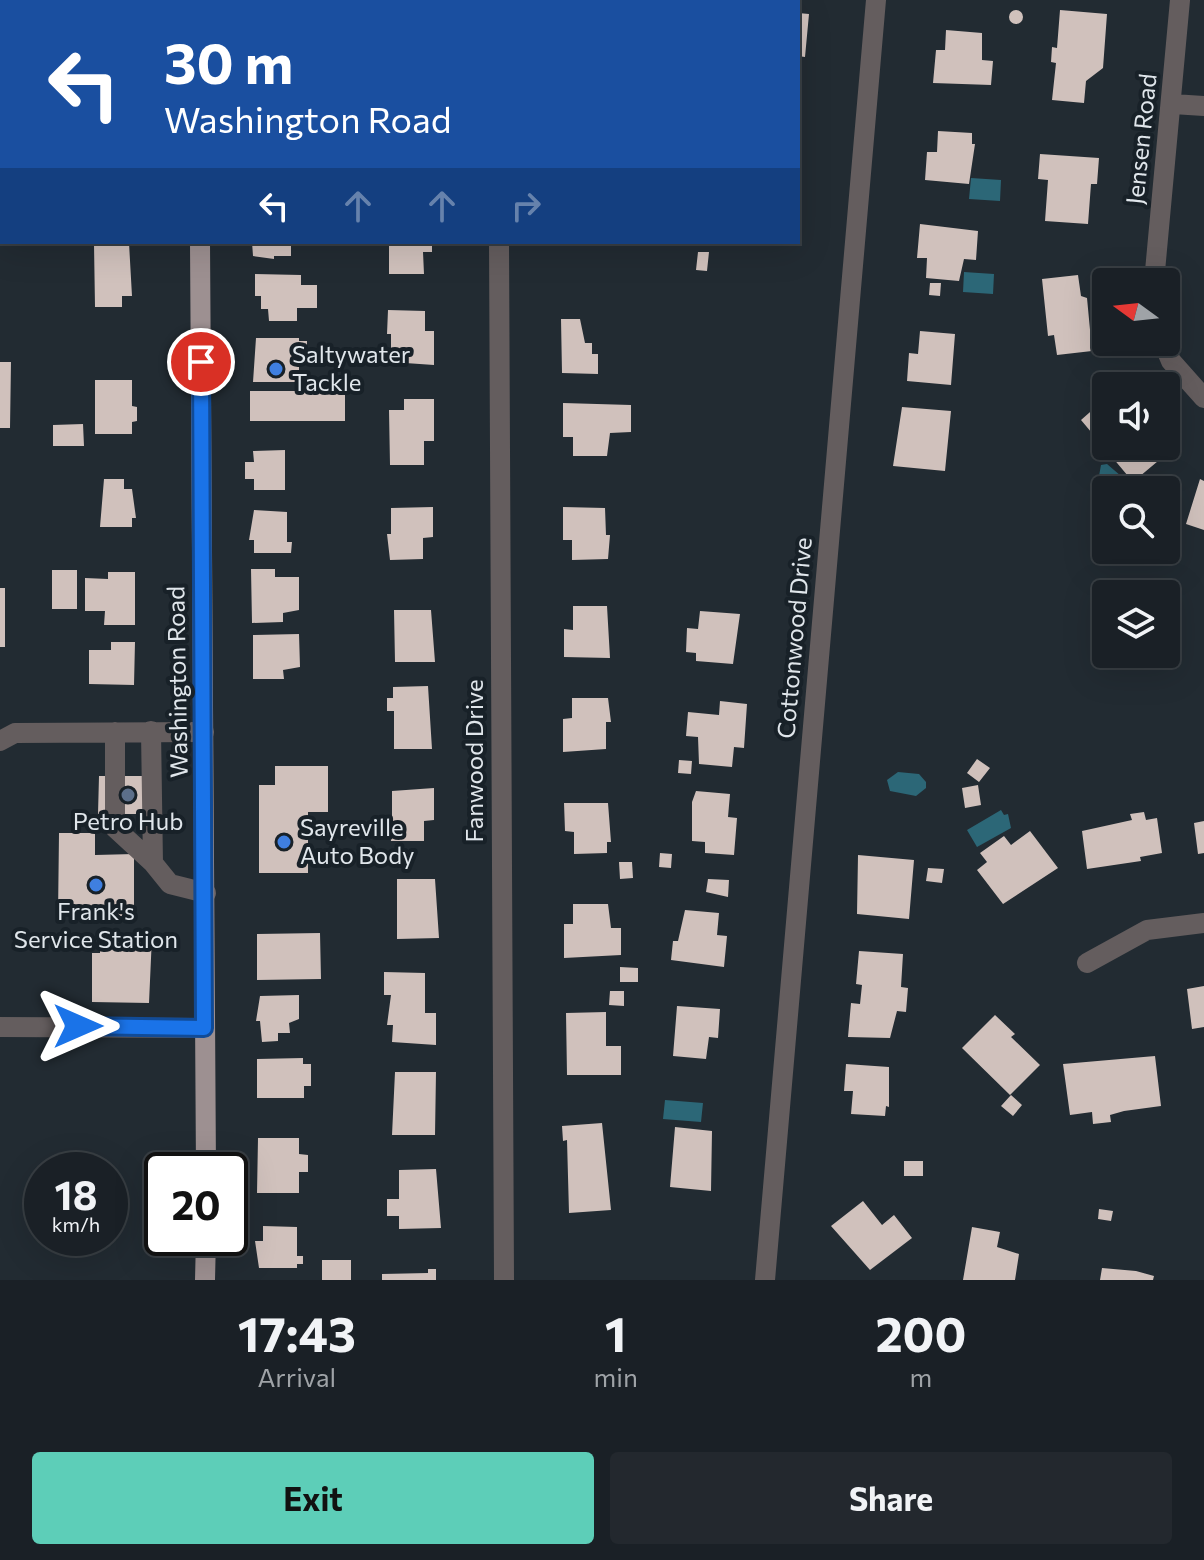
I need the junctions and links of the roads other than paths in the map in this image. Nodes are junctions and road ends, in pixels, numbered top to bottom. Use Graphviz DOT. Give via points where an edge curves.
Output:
graph roads {
  1 [pos="876,0"];
  2 [pos="1180,0"];
  3 [pos="1173,104"];
  4 [pos="1204,106"];
  5 [pos="200,244"];
  6 [pos="499,244"];
  7 [pos="1155,268"];
  8 [pos="1169,356"];
  9 [pos="1204,398"];
  10 [pos="151,731"];
  11 [pos="115,732"];
  12 [pos="204,732"];
  13 [pos="0,741"];
  14 [pos="153,863"];
  15 [pos="206,893"];
  16 [pos="1204,923"];
  17 [pos="1087,963"];
  18 [pos="0,1027"];
  19 [pos="204,1028"];
  20 [pos="206,1152"];
  21 [pos="206,1256"];
  22 [pos="205,1280"];
  23 [pos="504,1280"];
  24 [pos="765,1280"];
  1 -- 24 [label="street, Cottonwood Drive"];
  2 -- 3 [label="street, Jensen Road"];
  3 -- 4 [label="street"];
  3 -- 7 [label="street, Jensen Road"];
  5 -- 12 [label="main road, Washington Road"];
  6 -- 23 [label="street, Fanwood Drive"];
  8 -- 9 [label="street"];
  10 -- 11 [label="street"];
  10 -- 12 [label="street"];
  10 -- 14 [label="street"];
  11 -- 13 [label="street" via="15,733"];
  11 -- 14 [label="street" via="115,828"];
  12 -- 15 [label="main road, Washington Road"];
  14 -- 15 [label="street" via="170,884"];
  15 -- 19 [label="main road, Washington Road"];
  16 -- 17 [label="street" via="1147,930"];
  18 -- 19 [label="street"];
  19 -- 20 [label="main road, Washington Road"];
  21 -- 22 [label="main road"];
}
